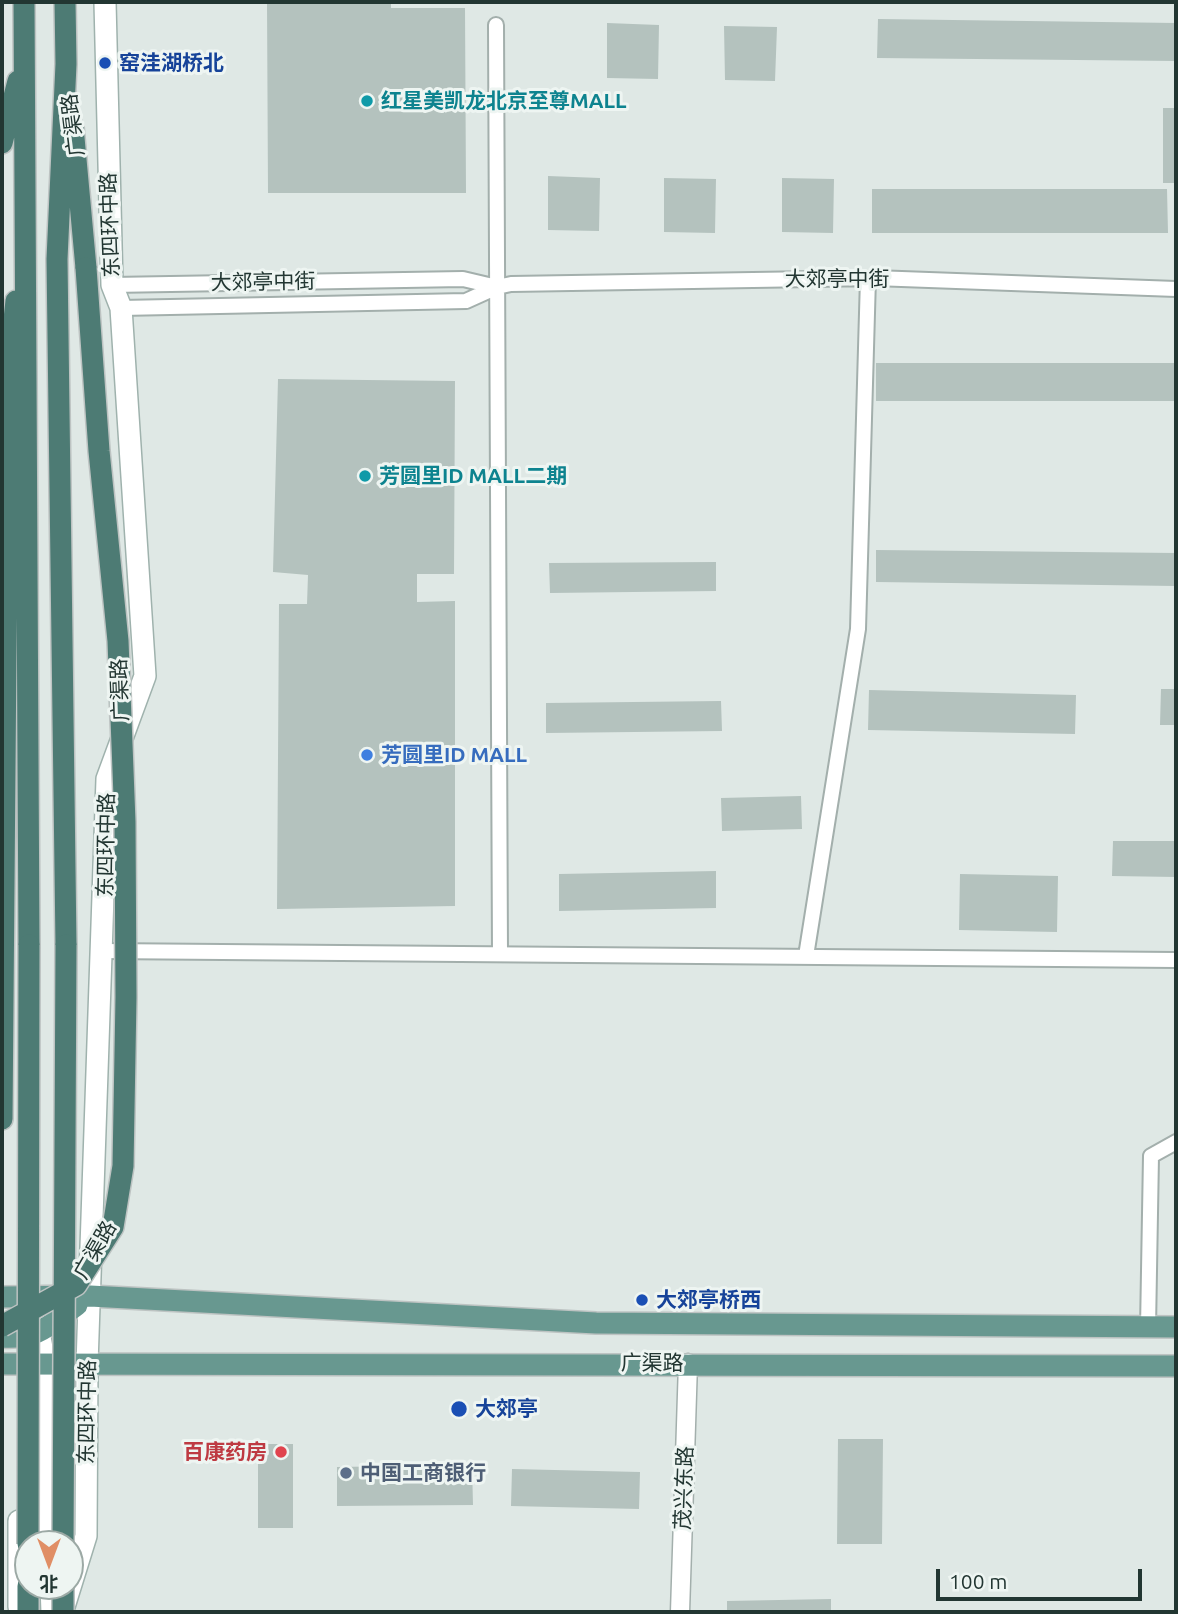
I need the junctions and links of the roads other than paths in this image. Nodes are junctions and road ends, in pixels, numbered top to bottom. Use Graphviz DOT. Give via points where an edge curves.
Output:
graph roads {
  1 [pos="24,2"];
  2 [pos="65,2"];
  3 [pos="105,2"];
  4 [pos="496,25"];
  5 [pos="24,59"];
  6 [pos="66,64"];
  7 [pos="2,143"];
  8 [pos="26,208"];
  9 [pos="867,278"];
  10 [pos="111,285"];
  11 [pos="497,287"];
  12 [pos="1176,289"];
  13 [pos="121,308"];
  14 [pos="103,951"];
  15 [pos="500,954"];
  16 [pos="806,956"];
  17 [pos="1176,960"];
  18 [pos="2,1119"];
  19 [pos="1176,1142"];
  20 [pos="33,1296"];
  21 [pos="90,1296"];
  22 [pos="2,1297"];
  23 [pos="2,1326"];
  24 [pos="1176,1327"];
  25 [pos="1148,1328"];
  26 [pos="32,1335"];
  27 [pos="2,1337"];
  28 [pos="688,1363"];
  29 [pos="11,1364"];
  30 [pos="45,1364"];
  31 [pos="88,1364"];
  32 [pos="1176,1366"];
  33 [pos="19,1501"];
  34 [pos="44,1501"];
  35 [pos="29,1530"];
  36 [pos="46,1530"];
  37 [pos="64,1530"];
  38 [pos="84,1541"];
  39 [pos="2,1603"];
  40 [pos="7,1612"];
  41 [pos="19,1612"];
  42 [pos="680,1612"];
  1 -- 5 [label="highway"];
  2 -- 6 [label="highway, 东四环中路"];
  3 -- 10 [label="main road, 东四环中路"];
  4 -- 11 [label="street"];
  5 -- 7 [label="highway"];
  5 -- 8 [label="highway"];
  6 -- 23 [label="highway, 广渠路, bridge" via="83,211 99,451 118,641 125,836 123,1166 113,1227 76,1285"];
  6 -- 37 [label="highway, 东四环中路, bridge" via="57,260 66,945"];
  8 -- 18 [label="highway" via="11,347"];
  8 -- 35 [label="highway, bridge"];
  9 -- 11 [label="street, 大郊亭中街"];
  9 -- 12 [label="street, 大郊亭中街"];
  9 -- 16 [label="street" via="858,629"];
  10 -- 11 [label="street, 大郊亭中街" via="463,279"];
  10 -- 13 [label="main road, 东四环中路"];
  11 -- 13 [label="street, 大郊亭中街" via="466,301"];
  11 -- 15 [label="street"];
  13 -- 14 [label="main road, 东四环中路" via="145,676 107,779"];
  14 -- 15 [label="street"];
  14 -- 21 [label="main road, 东四环中路"];
  15 -- 16 [label="street"];
  16 -- 17 [label="street"];
  19 -- 25 [label="street" via="1151,1156"];
  20 -- 21 [label="main road, 广渠路"];
  20 -- 22 [label="main road, 广渠路"];
  20 -- 26 [label="main road, 东四环中路"];
  21 -- 25 [label="main road, 广渠路" via="596,1322"];
  21 -- 26 [label="main road"];
  21 -- 31 [label="main road, 东四环中路"];
  24 -- 25 [label="main road, 广渠路"];
  26 -- 27 [label="main road"];
  26 -- 29 [label="main road, 东四环中路"];
  26 -- 30 [label="main road, 东四环中路"];
  28 -- 31 [label="main road, 广渠路"];
  28 -- 32 [label="main road, 广渠路"];
  28 -- 42 [label="street, 茂兴东路"];
  29 -- 30 [label="main road, 广渠路"];
  29 -- 33 [label="main road, 东四环中路"];
  30 -- 31 [label="main road, 广渠路"];
  30 -- 34 [label="main road, 东四环中路"];
  31 -- 38 [label="main road, 东四环中路"];
  33 -- 34 [label="main road"];
  33 -- 41 [label="main road, 东四环中路"];
  34 -- 36 [label="main road, 东四环中路"];
  39 -- 40 [label="main road"];
}
